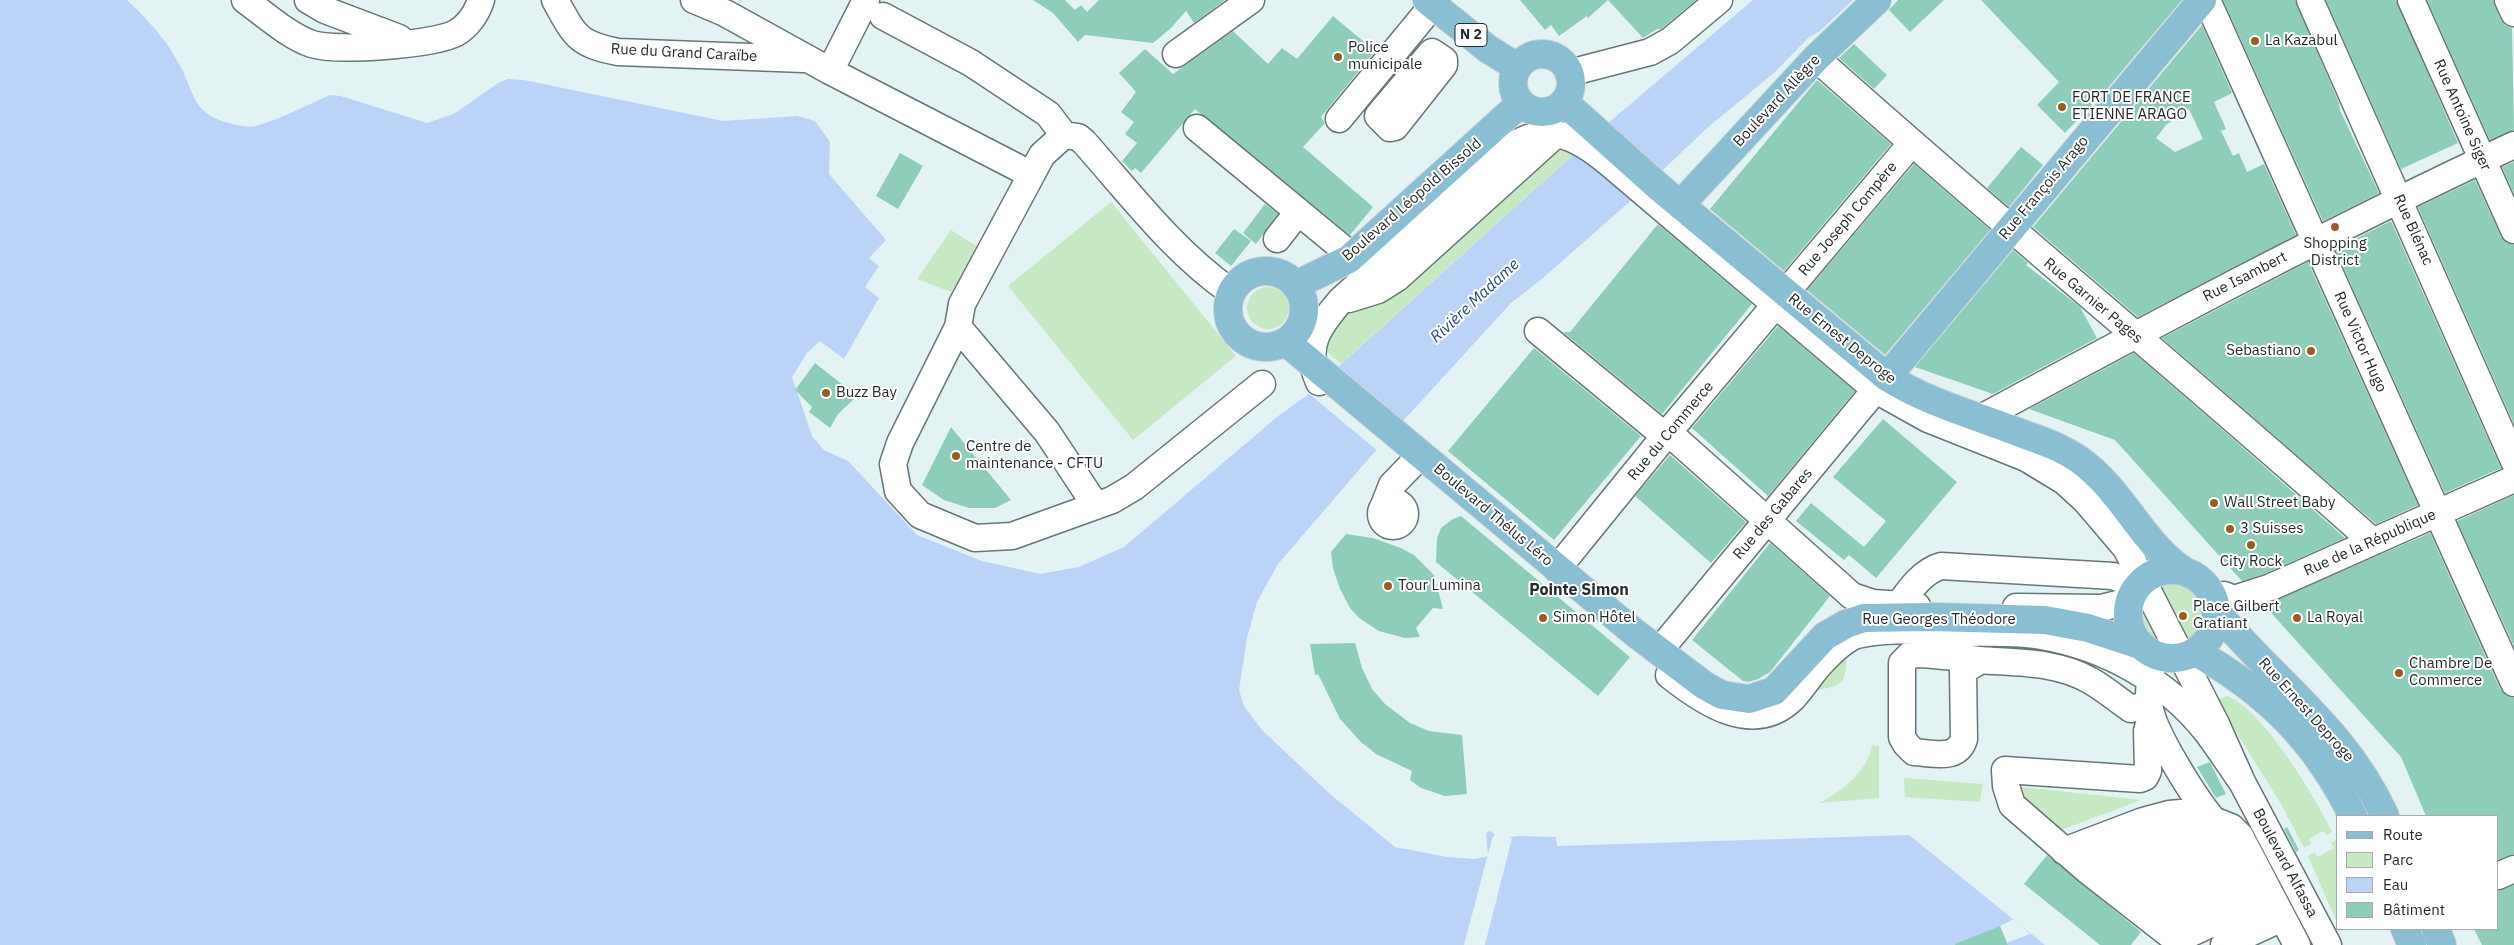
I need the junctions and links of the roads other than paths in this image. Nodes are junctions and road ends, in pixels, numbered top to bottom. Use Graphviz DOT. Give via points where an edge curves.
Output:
graph roads {
  1 [pos="245,0"];
  2 [pos="308,0"];
  3 [pos="481,0"];
  4 [pos="555,0"];
  5 [pos="694,0"];
  6 [pos="1251,0"];
  7 [pos="1877,0"];
  8 [pos="2202,0"];
  9 [pos="2207,0"];
  10 [pos="2310,0"];
  11 [pos="2410,0"];
  12 [pos="2508,0"];
  13 [pos="1430,2"];
  14 [pos="1714,2"];
  15 [pos="874,8"];
  16 [pos="2514,13"];
  17 [pos="417,43"];
  18 [pos="1176,54"];
  19 [pos="1391,56"];
  20 [pos="1816,58"];
  21 [pos="807,59"];
  22 [pos="1516,67"];
  23 [pos="830,71"];
  24 [pos="1569,73"];
  25 [pos="1412,74"];
  26 [pos="1564,102"];
  27 [pos="1521,103"];
  28 [pos="1339,119"];
  29 [pos="1197,128"];
  30 [pos="1575,133"];
  31 [pos="1064,135"];
  32 [pos="1912,144"];
  33 [pos="2514,145"];
  34 [pos="2482,160"];
  35 [pos="1030,174"];
  36 [pos="1655,193"];
  37 [pos="2399,200"];
  38 [pos="1680,205"];
  39 [pos="1298,212"];
  40 [pos="2010,230"];
  41 [pos="2514,230"];
  42 [pos="1277,239"];
  43 [pos="2315,241"];
  44 [pos="1352,256"];
  45 [pos="1296,285"];
  46 [pos="1231,292"];
  47 [pos="1780,299"];
  48 [pos="958,327"];
  49 [pos="1538,331"];
  50 [pos="2133,334"];
  51 [pos="1286,342"];
  52 [pos="1317,371"];
  53 [pos="1882,383"];
  54 [pos="1262,384"];
  55 [pos="1981,418"];
  56 [pos="1667,435"];
  57 [pos="2514,461"];
  58 [pos="1413,462"];
  59 [pos="2514,479"];
  60 [pos="1096,506"];
  61 [pos="1392,507"];
  62 [pos="2436,513"];
  63 [pos="1768,522"];
  64 [pos="2372,541"];
  65 [pos="1557,569"];
  66 [pos="2187,573"];
  67 [pos="2136,590"];
  68 [pos="2220,603"];
  69 [pos="1899,606"];
  70 [pos="2147,650"];
  71 [pos="2189,655"];
  72 [pos="1981,660"];
  73 [pos="1659,665"];
  74 [pos="2514,683"];
  75 [pos="2151,700"];
  76 [pos="2242,782"];
  77 [pos="2352,815"];
  78 [pos="2385,815"];
  79 [pos="2213,820"];
  80 [pos="2244,845"];
  81 [pos="2064,851"];
  82 [pos="2514,869"];
  83 [pos="2087,870"];
  84 [pos="2499,876"];
  85 [pos="2110,888"];
  86 [pos="2132,905"];
  87 [pos="2281,920"];
  88 [pos="2154,922"];
  89 [pos="2405,930"];
  90 [pos="2436,930"];
  91 [pos="2180,942"];
  92 [pos="2224,945"];
  93 [pos="2328,945"];
  94 [pos="2412,945"];
  95 [pos="2442,945"];
  1 -- 17 [label="street" via="312,44"];
  2 -- 17 [label="street" via="381,33"];
  3 -- 17 [label="street" via="476,13 458,32"];
  4 -- 21 [label="street, Rue du Grand Caraïbe" via="577,35 594,47 618,52"];
  5 -- 21 [label="street, Rue du Grand Caraïbe" via="725,13"];
  6 -- 18 [label="street"];
  7 -- 20 [label="main road, Boulevard Allègre"];
  8 -- 40 [label="main road, Rue François Arago"];
  9 -- 43 [label="street, Rue Victor Hugo"];
  10 -- 37 [label="street, Rue Blénac"];
  11 -- 34 [label="street, Rue Antoine Siger"];
  12 -- 16 [label="street"];
  13 -- 19 [label="street"];
  13 -- 22 [label="main road, N 2" via="1488,49"];
  14 -- 24 [label="street" via="1670,41 1650,52"];
  15 -- 23 [label="street"];
  15 -- 31 [label="street" via="972,63 1048,114"];
  19 -- 25 [label="street"];
  19 -- 28 [label="street"];
  20 -- 32 [label="street, Rue Garnier Pages"];
  20 -- 38 [label="main road, Boulevard Allègre"];
  21 -- 23 [label="street, Rue du Grand Caraïbe"];
  22 -- 24 [label="main road" via="1531,55 1540,53 1558,58"];
  22 -- 27 [label="main road" via="1512,82"];
  23 -- 35 [label="street, Rue du Grand Caraïbe"];
  24 -- 26 [label="main road" via="1570,88"];
  26 -- 27 [label="main road" via="1548,112 1538,112"];
  26 -- 30 [label="main road, Rue Ernest Deproge"];
  27 -- 44 [label="main road, Boulevard Léopold Bissold"];
  29 -- 39 [label="street"];
  30 -- 36 [label="main road, Rue Ernest Deproge"];
  30 -- 52 [label="street" via="1541,146 1392,282 1364,295 1341,300 1317,333 1313,350"];
  31 -- 35 [label="street" via="1042,155"];
  31 -- 46 [label="street" via="1078,137 1084,142 1164,236 1201,271"];
  32 -- 40 [label="street, Rue Garnier Pages"];
  32 -- 47 [label="street, Rue Joseph Compère"];
  33 -- 34 [label="street, Rue Isambert"];
  34 -- 37 [label="street, Rue Isambert"];
  34 -- 41 [label="street, Rue Antoine Siger"];
  35 -- 48 [label="street" via="962,304"];
  36 -- 38 [label="main road, Rue Ernest Deproge"];
  36 -- 47 [label="street"];
  37 -- 43 [label="street, Rue Isambert"];
  37 -- 57 [label="street, Rue Blénac"];
  38 -- 47 [label="main road, Rue Ernest Deproge"];
  39 -- 42 [label="street"];
  39 -- 44 [label="street"];
  40 -- 50 [label="street, Rue Garnier Pages"];
  40 -- 53 [label="main road, Rue François Arago"];
  43 -- 50 [label="street, Rue Isambert"];
  43 -- 62 [label="street, Rue Victor Hugo"];
  44 -- 45 [label="main road, Boulevard Léopold Bissold"];
  45 -- 46 [label="main road" via="1286,276 1260,271 1238,282"];
  45 -- 51 [label="main road" via="1302,297 1302,323"];
  46 -- 51 [label="main road" via="1228,316 1240,338 1262,348"];
  47 -- 53 [label="main road, Rue Ernest Deproge"];
  47 -- 56 [label="street, Rue du Commerce"];
  48 -- 60 [label="street" via="1047,432"];
  48 -- 60 [label="street" via="900,443 893,464 898,491 920,515 975,538 1012,536"];
  49 -- 56 [label="street"];
  50 -- 55 [label="street, Rue Isambert"];
  50 -- 64 [label="street, Rue Garnier Pages"];
  51 -- 52 [label="main road, Boulevard Thélus Léro"];
  52 -- 58 [label="main road, Boulevard Thélus Léro" via="1393,439"];
  53 -- 55 [label="main road, Rue Ernest Deproge"];
  53 -- 63 [label="street, Rue des Gabares"];
  53 -- 67 [label="street" via="1928,419 2026,458 2064,481 2111,528 2126,548"];
  54 -- 60 [label="street" via="1134,488"];
  55 -- 66 [label="main road, Rue Ernest Deproge" via="2058,448 2081,461 2108,485 2161,554"];
  56 -- 63 [label="street"];
  56 -- 65 [label="street, Rue du Commerce"];
  58 -- 61 [label="street"];
  58 -- 65 [label="main road, Boulevard Thélus Léro"];
  58 -- 73 [label="street"];
  59 -- 62 [label="street, Rue de la République"];
  62 -- 64 [label="street, Rue de la République"];
  62 -- 74 [label="street, Rue Victor Hugo"];
  63 -- 69 [label="street" via="1852,596"];
  63 -- 73 [label="street, Rue des Gabares"];
  64 -- 68 [label="street, Rue de la République" via="2253,594"];
  65 -- 73 [label="main road, Boulevard Thélus Léro"];
  66 -- 67 [label="main road" via="2163,571"];
  66 -- 68 [label="main road, Rue Ernest Deproge" via="2198,579"];
  67 -- 69 [label="street" via="2102,608"];
  67 -- 69 [label="street, Rue Georges Théodore" via="2113,576 1941,566 1924,576"];
  67 -- 70 [label="main road" via="2129,624"];
  67 -- 71 [label="street"];
  68 -- 71 [label="main road" via="2211,634"];
  68 -- 78 [label="main road, Rue Ernest Deproge" via="2233,632 2296,693 2340,742 2374,792"];
  70 -- 71 [label="main road, Rue Georges Théodore" via="2167,658"];
  70 -- 73 [label="main road, Rue Georges Théodore" via="2088,628 2044,620 1864,618 1840,626 1825,636 1774,691 1748,699 1722,695 1690,675"];
  70 -- 75 [label="street"];
  71 -- 76 [label="street"];
  71 -- 77 [label="main road, Rue Ernest Deproge" via="2249,685 2291,724 2329,774"];
  72 -- 75 [label="street" via="2022,661 2055,668 2090,680 2131,710"];
  73 -- 75 [label="street" via="1701,700 1722,711 1769,713 1792,698 1833,650 1855,636 1890,630 2039,636 2092,649 2120,661"];
  75 -- 76 [label="street" via="2196,720"];
  75 -- 79 [label="street" via="2197,799"];
  75 -- 81 [label="street" via="2147,731 2148,771 2145,777 2005,770 2012,805"];
  76 -- 93 [label="street, Boulevard Alfassa"];
  79 -- 80 [label="street" via="2231,827"];
  79 -- 81 [label="street" via="2181,813 2162,815"];
  79 -- 83 [label="street"];
  80 -- 85 [label="street"];
  80 -- 86 [label="street"];
  80 -- 87 [label="street"];
  81 -- 83 [label="street"];
  82 -- 84 [label="street"];
  83 -- 85 [label="street"];
  85 -- 86 [label="street"];
  86 -- 88 [label="street"];
  87 -- 88 [label="street"];
  87 -- 91 [label="street"];
  87 -- 92 [label="street"];
  88 -- 91 [label="street"];
  89 -- 94 [label="main road"];
  90 -- 95 [label="main road"];
}
